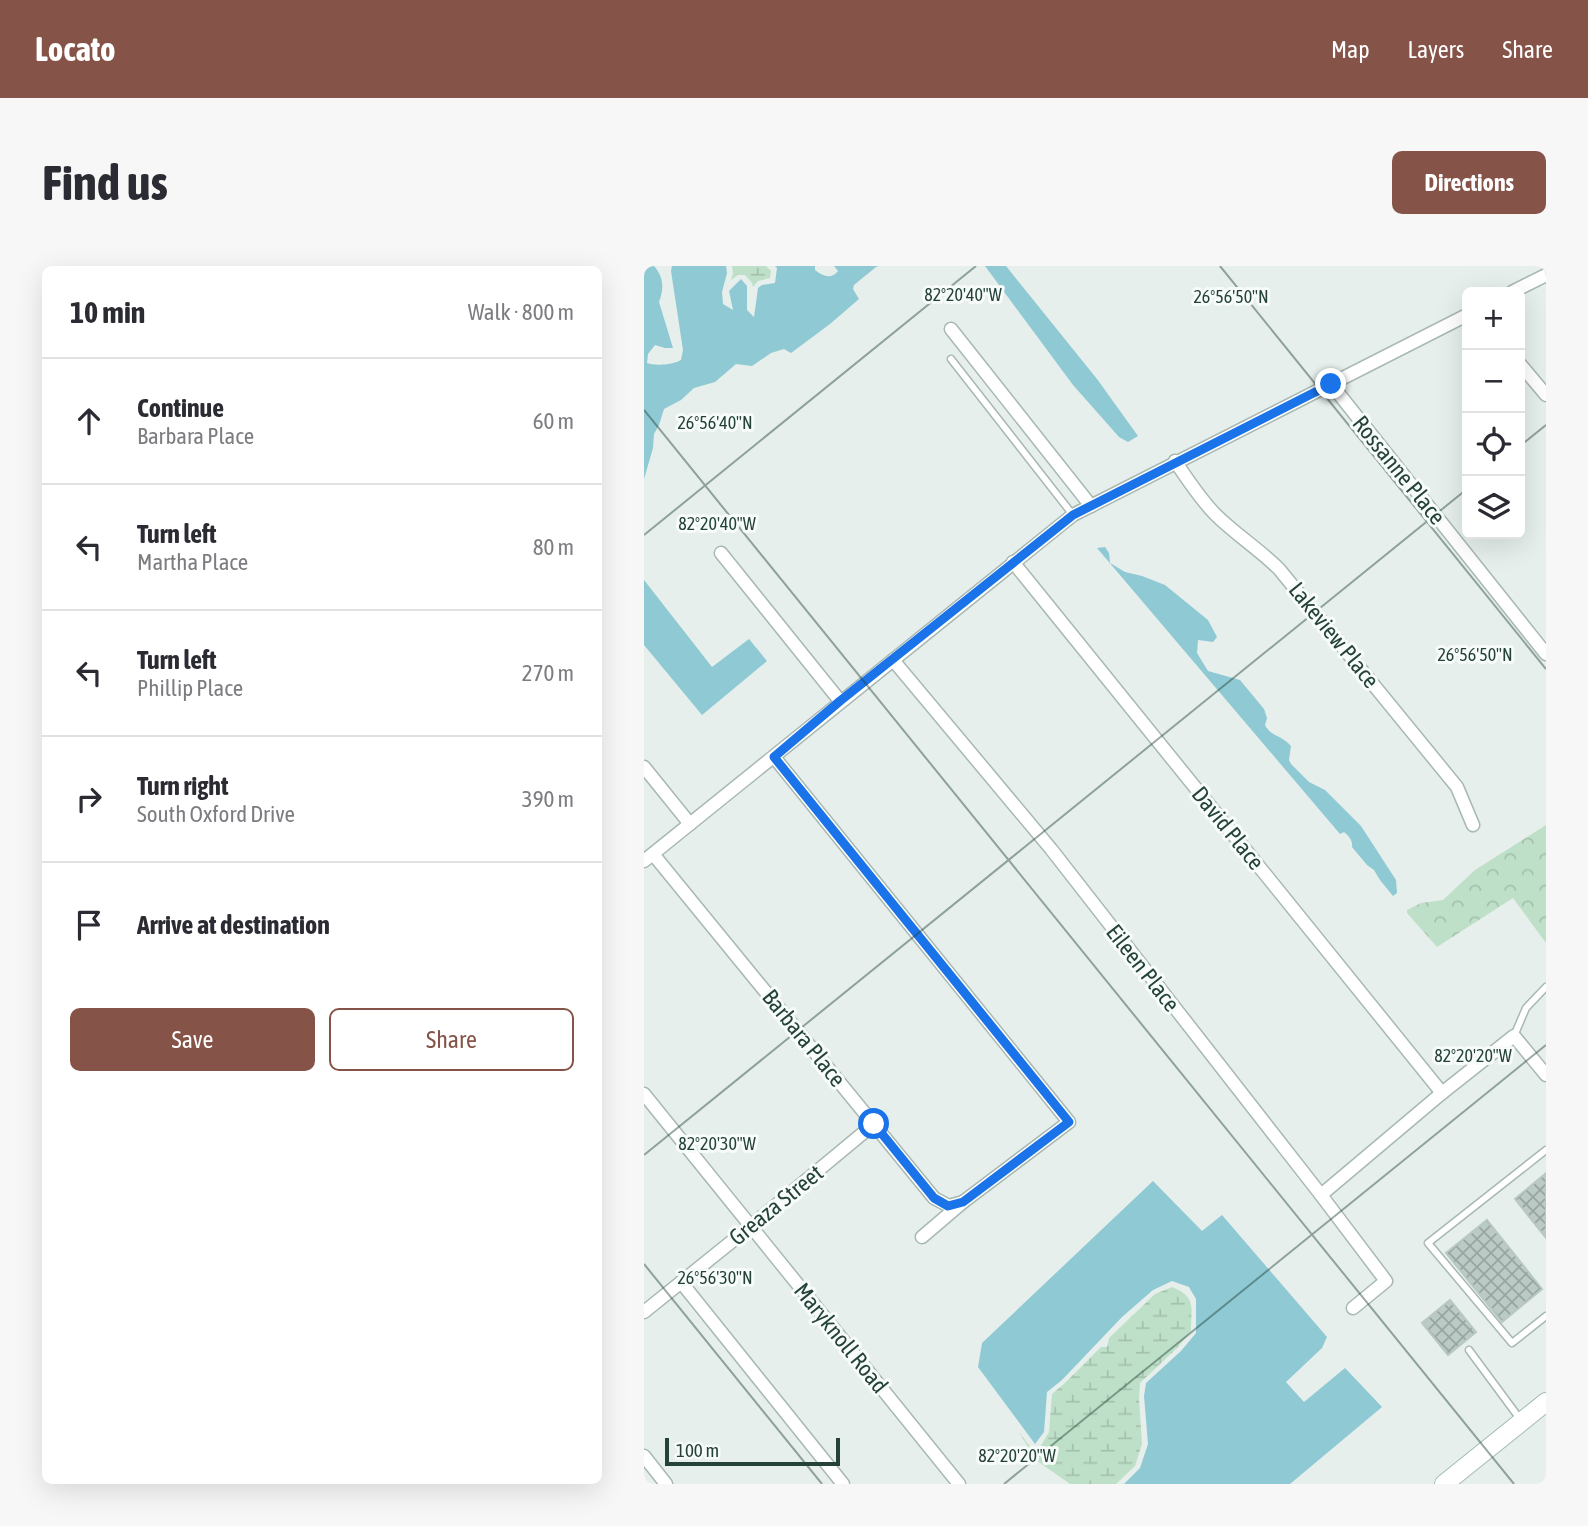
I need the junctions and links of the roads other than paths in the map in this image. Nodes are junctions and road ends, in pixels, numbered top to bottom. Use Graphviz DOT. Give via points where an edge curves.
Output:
graph roads {
  1 [pos="1534,266"];
  2 [pos="1544,276"];
  3 [pos="1522,287"];
  4 [pos="1462,318"];
  5 [pos="951,329"];
  6 [pos="951,359"];
  7 [pos="1525,370"];
  8 [pos="1331,384"];
  9 [pos="1546,396"];
  10 [pos="1175,461"];
  11 [pos="1091,506"];
  12 [pos="1073,515"];
  13 [pos="721,553"];
  14 [pos="1013,562"];
  15 [pos="1546,654"];
  16 [pos="893,660"];
  17 [pos="840,701"];
  18 [pos="774,757"];
  19 [pos="644,766"];
  20 [pos="690,824"];
  21 [pos="1474,825"];
  22 [pos="649,858"];
  23 [pos="1546,987"];
  24 [pos="1510,1038"];
  25 [pos="1546,1074"];
  26 [pos="1442,1093"];
  27 [pos="644,1094"];
  28 [pos="874,1124"];
  29 [pos="1546,1150"];
  30 [pos="1321,1195"];
  31 [pos="963,1202"];
  32 [pos="751,1226"];
  33 [pos="922,1237"];
  34 [pos="681,1282"];
  35 [pos="1353,1308"];
  36 [pos="644,1312"];
  37 [pos="1546,1316"];
  38 [pos="1469,1350"];
  39 [pos="1546,1402"];
  40 [pos="1522,1422"];
  41 [pos="644,1456"];
  42 [pos="1453,1481"];
  43 [pos="666,1484"];
  44 [pos="843,1484"];
  45 [pos="960,1484"];
  1 -- 2 [label="street"];
  2 -- 3 [label="street"];
  4 -- 8 [label="street"];
  5 -- 11 [label="street"];
  6 -- 12 [label="lane"];
  7 -- 9 [label="street"];
  8 -- 10 [label="street"];
  8 -- 15 [label="street, Rossanne Place"];
  10 -- 11 [label="street"];
  10 -- 21 [label="street, Lakeview Place" via="1212,512 1279,569 1457,787"];
  11 -- 12 [label="street"];
  12 -- 14 [label="street"];
  13 -- 17 [label="street"];
  14 -- 16 [label="street"];
  14 -- 26 [label="street, David Place"];
  16 -- 17 [label="street"];
  16 -- 30 [label="street, Eileen Place" via="1051,849"];
  17 -- 18 [label="street"];
  18 -- 20 [label="street"];
  18 -- 31 [label="street" via="1069,1122"];
  19 -- 20 [label="street"];
  20 -- 22 [label="street"];
  22 -- 28 [label="street, Barbara Place"];
  23 -- 24 [label="lane" via="1526,1008"];
  24 -- 25 [label="street"];
  24 -- 26 [label="street"];
  26 -- 30 [label="street"];
  27 -- 32 [label="street, Maryknoll Road"];
  28 -- 31 [label="street, Barbara Place" via="934,1198 948,1206"];
  28 -- 32 [label="street, Greaza Street"];
  29 -- 37 [label="lane" via="1428,1243 1512,1343"];
  30 -- 35 [label="street, Eileen Place" via="1386,1281"];
  31 -- 33 [label="street"];
  32 -- 34 [label="street, Greaza Street"];
  32 -- 45 [label="street, Maryknoll Road"];
  34 -- 36 [label="street, Greaza Street"];
  34 -- 44 [label="street"];
  38 -- 40 [label="lane"];
  39 -- 40 [label="main road"];
  40 -- 42 [label="main road"];
  41 -- 43 [label="street"];
}
